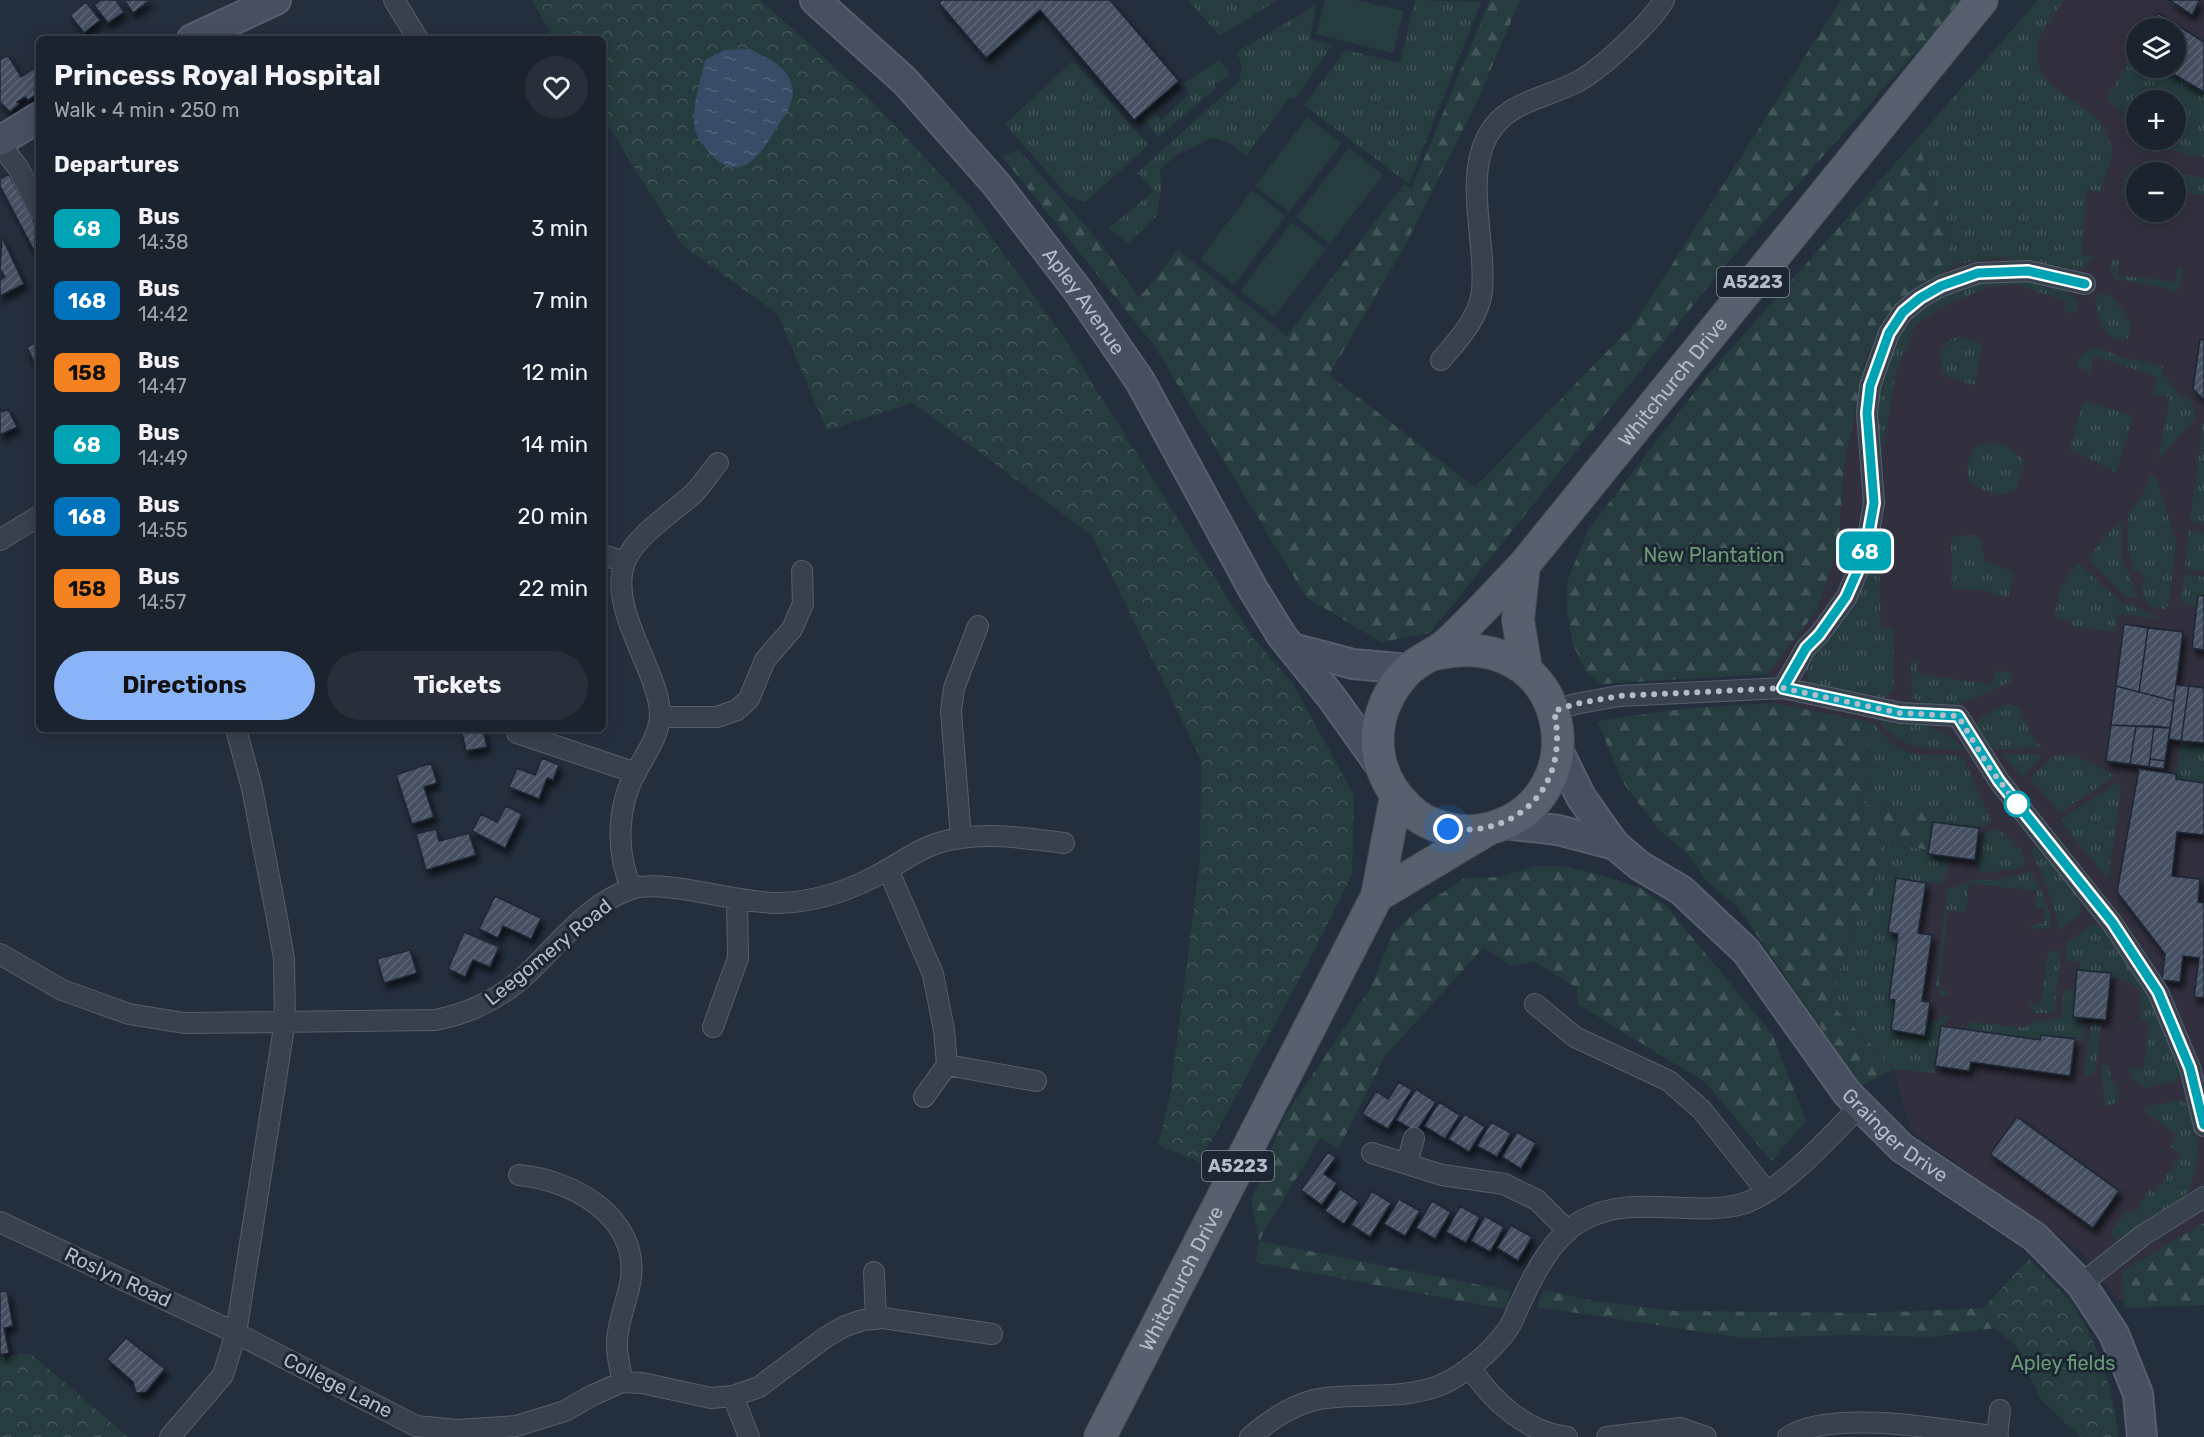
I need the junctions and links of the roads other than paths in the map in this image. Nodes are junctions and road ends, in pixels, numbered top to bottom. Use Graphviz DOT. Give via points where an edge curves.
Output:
graph roads {
  1 [pos="276,0"];
  2 [pos="394,0"];
  3 [pos="1664,0"];
  4 [pos="1982,0"];
  5 [pos="820,2"];
  6 [pos="198,36"];
  7 [pos="416,36"];
  8 [pos="36,119"];
  9 [pos="1,139"];
  10 [pos="36,204"];
  11 [pos="2085,284"];
  12 [pos="1441,360"];
  13 [pos="718,463"];
  14 [pos="36,518"];
  15 [pos="0,540"];
  16 [pos="606,556"];
  17 [pos="625,562"];
  18 [pos="1524,565"];
  19 [pos="802,571"];
  20 [pos="978,626"];
  21 [pos="1292,648"];
  22 [pos="1423,661"];
  23 [pos="1526,669"];
  24 [pos="1783,688"];
  25 [pos="1554,711"];
  26 [pos="660,717"];
  27 [pos="237,732"];
  28 [pos="517,733"];
  29 [pos="1558,750"];
  30 [pos="1379,764"];
  31 [pos="636,772"];
  32 [pos="1396,796"];
  33 [pos="1496,826"];
  34 [pos="961,838"];
  35 [pos="1064,843"];
  36 [pos="1615,845"];
  37 [pos="888,869"];
  38 [pos="632,889"];
  39 [pos="1377,896"];
  40 [pos="737,901"];
  41 [pos="0,954"];
  42 [pos="1535,1004"];
  43 [pos="285,1021"];
  44 [pos="713,1027"];
  45 [pos="947,1065"];
  46 [pos="1036,1081"];
  47 [pos="924,1097"];
  48 [pos="1860,1106"];
  49 [pos="2204,1125"];
  50 [pos="1414,1138"];
  51 [pos="1372,1153"];
  52 [pos="1407,1163"];
  53 [pos="519,1175"];
  54 [pos="1767,1192"];
  55 [pos="2204,1197"];
  56 [pos="0,1222"];
  57 [pos="1568,1231"];
  58 [pos="874,1272"];
  59 [pos="2081,1284"];
  60 [pos="876,1319"];
  61 [pos="236,1333"];
  62 [pos="992,1334"];
  63 [pos="1470,1367"];
  64 [pos="622,1382"];
  65 [pos="733,1396"];
  66 [pos="2000,1410"];
  67 [pos="467,1433"];
  68 [pos="170,1437"];
  69 [pos="749,1437"];
  70 [pos="1100,1437"];
  71 [pos="1250,1437"];
  72 [pos="1568,1437"];
  73 [pos="1607,1437"];
  74 [pos="1706,1437"];
  75 [pos="1788,1437"];
  76 [pos="1998,1437"];
  77 [pos="2142,1437"];
  1 -- 6 [label="street"];
  2 -- 7 [label="street"];
  3 -- 12 [label="street" via="1606,64 1574,84 1538,96 1504,114 1487,137 1478,167 1482,292 1468,329"];
  4 -- 18 [label="main road, Whitchurch Drive / A5223"];
  5 -- 21 [label="street, Apley Avenue" via="905,81 997,185 1079,292 1140,381 1253,590"];
  8 -- 9 [label="street"];
  9 -- 10 [label="street"];
  11 -- 24 [label="street" via="2028,271 1978,273 1941,286 1903,312 1889,333 1870,386 1867,413 1874,503 1865,554 1846,597 1806,648"];
  13 -- 17 [label="street" via="693,494 652,526"];
  14 -- 15 [label="street"];
  16 -- 17 [label="street"];
  17 -- 26 [label="street" via="627,614 657,696"];
  18 -- 22 [label="main road, Whitchurch Drive / A5223" via="1474,618"];
  18 -- 23 [label="main road" via="1518,620"];
  19 -- 26 [label="street" via="803,604 792,629 765,660 749,699 737,710 717,717"];
  20 -- 34 [label="street" via="954,688 951,711"];
  21 -- 22 [label="street" via="1353,664"];
  21 -- 30 [label="street, Apley Avenue"];
  22 -- 23 [label="main road" via="1459,648 1506,657"];
  22 -- 30 [label="main road, Whitchurch Drive / A5223" via="1392,688 1380,712 1376,738"];
  23 -- 25 [label="main road" via="1543,688"];
  24 -- 25 [label="street" via="1619,696"];
  24 -- 49 [label="street" via="1900,713 1958,716 1999,781 2112,922 2158,992 2190,1068"];
  25 -- 29 [label="main road"];
  26 -- 31 [label="street" via="649,752"];
  27 -- 43 [label="street" via="252,788 284,959"];
  28 -- 31 [label="street"];
  29 -- 33 [label="main road" via="1549,781 1530,806"];
  29 -- 36 [label="street, Grainger Drive" via="1581,796"];
  30 -- 32 [label="main road, Whitchurch Drive / A5223"];
  31 -- 38 [label="street" via="619,825"];
  32 -- 33 [label="main road, Whitchurch Drive / A5223" via="1410,811 1448,829 1468,831"];
  32 -- 39 [label="main road, Whitchurch Drive / A5223"];
  33 -- 36 [label="street, Grainger Drive" via="1558,830"];
  33 -- 39 [label="main road"];
  34 -- 35 [label="street" via="1018,837"];
  34 -- 37 [label="street" via="931,846"];
  36 -- 48 [label="street, Grainger Drive" via="1640,866 1681,890 1746,951"];
  37 -- 40 [label="street" via="869,880 816,898 779,903"];
  37 -- 45 [label="street" via="933,974"];
  38 -- 40 [label="street" via="658,887"];
  38 -- 43 [label="street, Leegomery Road" via="576,924 519,981 471,1012 435,1020"];
  39 -- 70 [label="main road, Whitchurch Drive / A5223"];
  40 -- 44 [label="street" via="738,958"];
  41 -- 43 [label="street, Leegomery Road" via="63,990 129,1014 184,1023"];
  42 -- 54 [label="street" via="1575,1037 1669,1081 1702,1110"];
  43 -- 61 [label="street"];
  45 -- 46 [label="street"];
  45 -- 47 [label="street"];
  48 -- 54 [label="street"];
  48 -- 59 [label="street, Grainger Drive" via="1902,1148 2035,1237"];
  50 -- 52 [label="street"];
  51 -- 52 [label="street"];
  52 -- 57 [label="street" via="1442,1175 1504,1184 1537,1200"];
  53 -- 64 [label="street" via="538,1177 579,1192 606,1210 623,1237 631,1278 617,1342"];
  54 -- 57 [label="street" via="1742,1204 1612,1208"];
  55 -- 59 [label="street" via="2144,1235"];
  56 -- 61 [label="street, Roslyn Road"];
  57 -- 63 [label="street" via="1540,1263 1509,1328"];
  58 -- 60 [label="street"];
  59 -- 77 [label="street, Grainger Drive" via="2114,1334 2138,1394"];
  60 -- 62 [label="street"];
  60 -- 65 [label="street" via="845,1326 777,1376"];
  61 -- 67 [label="street, College Lane" via="417,1426"];
  61 -- 68 [label="street" via="223,1375"];
  63 -- 71 [label="street" via="1442,1384 1409,1393 1324,1398 1291,1408"];
  63 -- 72 [label="street" via="1483,1388 1523,1423 1554,1436"];
  64 -- 65 [label="street" via="711,1398"];
  64 -- 67 [label="street, College Lane" via="543,1420"];
  65 -- 69 [label="street"];
  66 -- 76 [label="street"];
  73 -- 74 [label="street" via="1680,1428"];
  75 -- 76 [label="street" via="1824,1424 1858,1421"];
}
